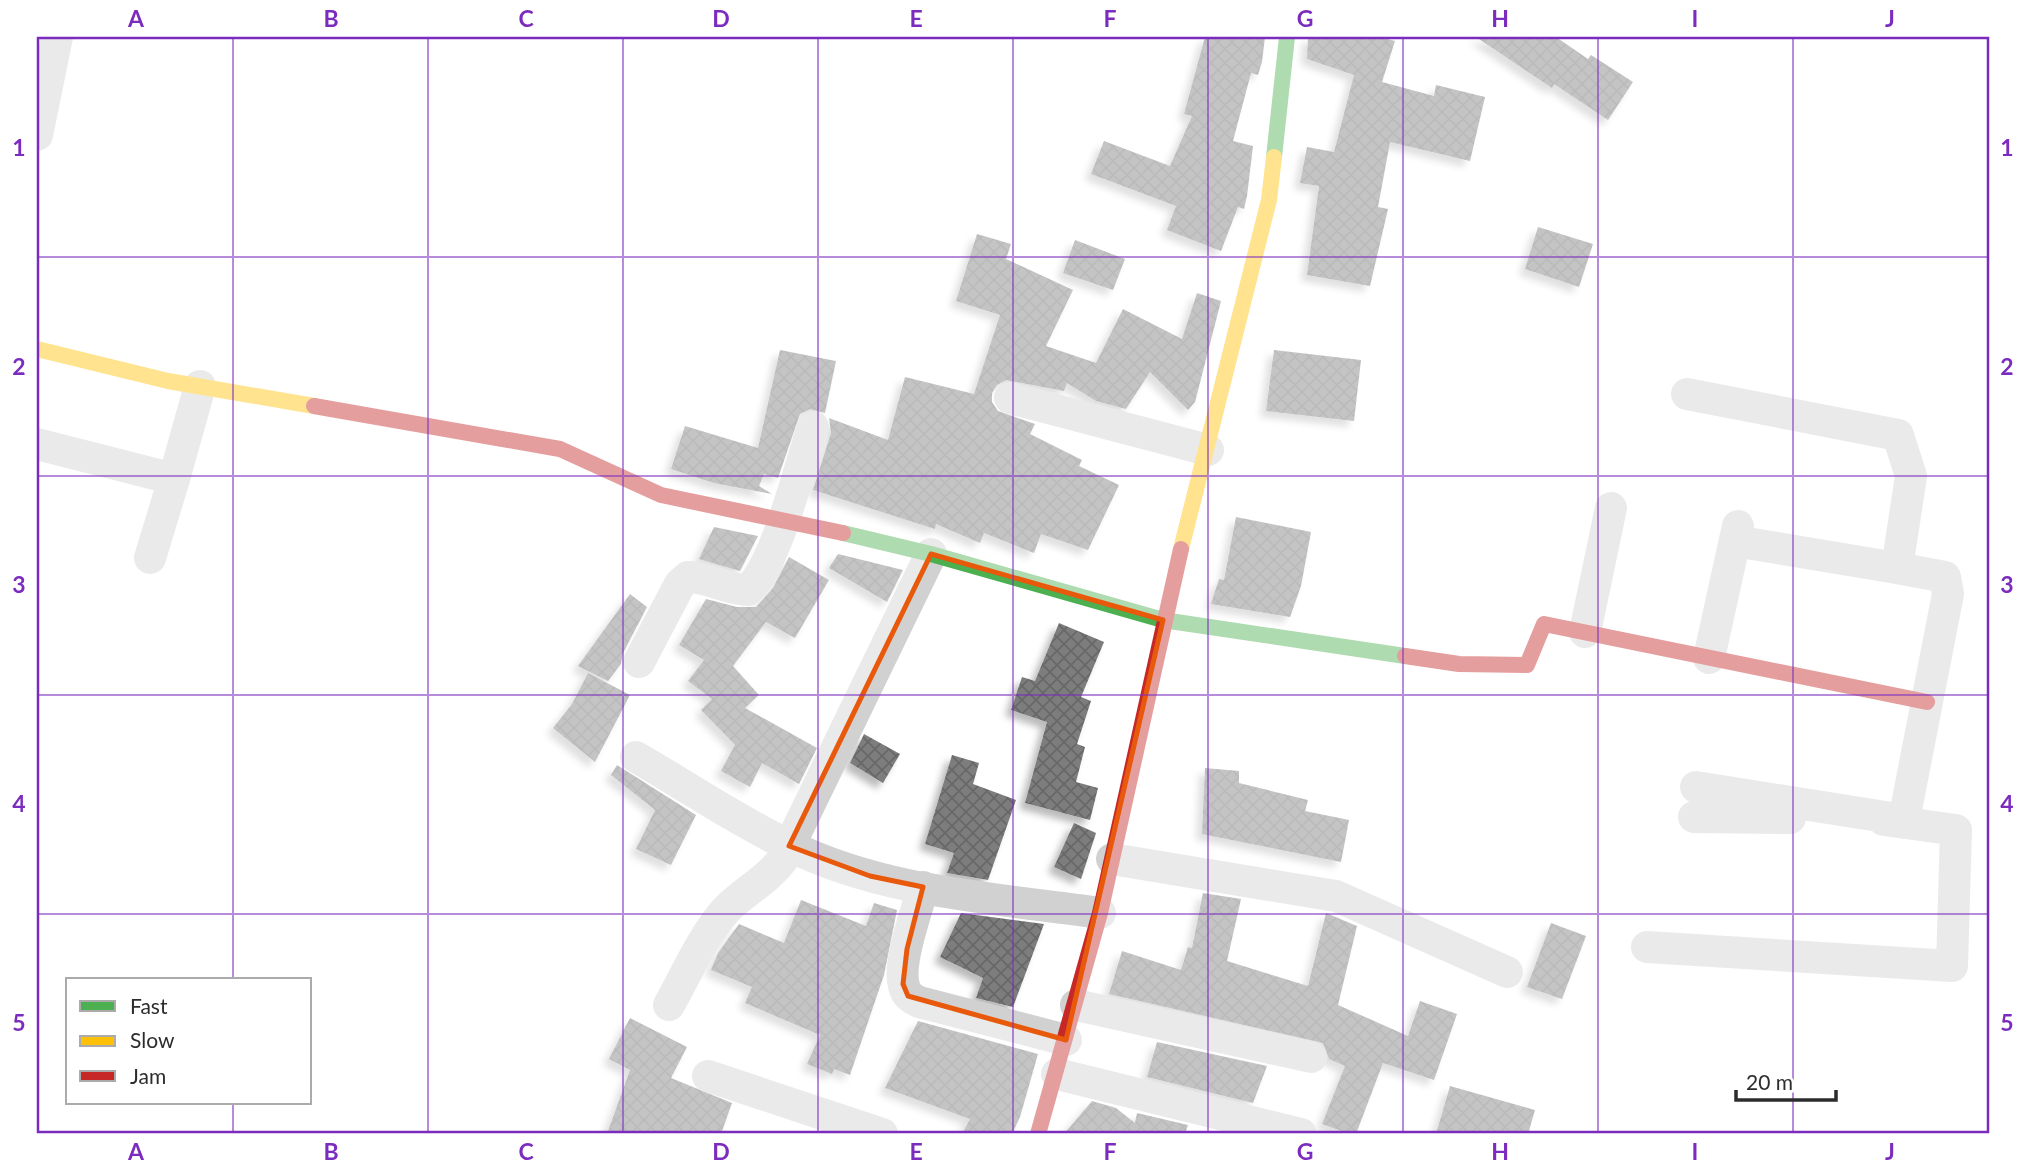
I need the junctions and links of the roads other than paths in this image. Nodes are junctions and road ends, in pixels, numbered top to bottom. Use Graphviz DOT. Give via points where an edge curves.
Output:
graph roads {
  1 [pos="57,37"];
  2 [pos="1287,37"];
  3 [pos="37,135"];
  4 [pos="37,349"];
  5 [pos="200,386"];
  6 [pos="1687,394"];
  7 [pos="1010,398"];
  8 [pos="813,427"];
  9 [pos="37,444"];
  10 [pos="1208,450"];
  11 [pos="174,480"];
  12 [pos="1611,508"];
  13 [pos="783,518"];
  14 [pos="931,554"];
  15 [pos="150,558"];
  16 [pos="1898,568"];
  17 [pos="1163,620"];
  18 [pos="1585,632"];
  19 [pos="1709,658"];
  20 [pos="639,662"];
  21 [pos="1927,702"];
  22 [pos="636,757"];
  23 [pos="1695,802"];
  24 [pos="1904,820"];
  25 [pos="789,846"];
  26 [pos="1112,859"];
  27 [pos="923,887"];
  28 [pos="1100,913"];
  29 [pos="1647,947"];
  30 [pos="1507,972"];
  31 [pos="669,1004"];
  32 [pos="1076,1004"];
  33 [pos="1066,1041"];
  34 [pos="1311,1058"];
  35 [pos="1057,1074"];
  36 [pos="708,1076"];
  37 [pos="882,1134"];
  38 [pos="1038,1134"];
  39 [pos="1301,1134"];
  1 -- 3 [label="street"];
  2 -- 10 [label="street" via="1269,200"];
  4 -- 5 [label="street"];
  5 -- 11 [label="street"];
  5 -- 13 [label="street" via="535,443 571,453 661,495"];
  6 -- 16 [label="street" via="1898,435 1911,476"];
  7 -- 10 [label="street"];
  8 -- 13 [label="street"];
  9 -- 11 [label="street"];
  10 -- 17 [label="street"];
  11 -- 15 [label="street"];
  12 -- 18 [label="street"];
  13 -- 14 [label="street"];
  13 -- 20 [label="street" via="758,581 748,590 737,590 705,577 688,577"];
  14 -- 17 [label="street"];
  14 -- 25 [label="street"];
  16 -- 19 [label="street" via="1736,533"];
  16 -- 21 [label="street" via="1945,577 1948,594"];
  17 -- 18 [label="street" via="1459,664 1527,665 1544,624"];
  17 -- 26 [label="street"];
  18 -- 19 [label="street"];
  19 -- 21 [label="street"];
  21 -- 24 [label="street"];
  22 -- 25 [label="street"];
  23 -- 24 [label="street"];
  24 -- 29 [label="street" via="1956,830 1952,965"];
  25 -- 27 [label="street" via="870,876"];
  25 -- 31 [label="street" via="774,872 728,908 712,928"];
  26 -- 28 [label="street"];
  26 -- 30 [label="street" via="1336,896"];
  27 -- 28 [label="street"];
  27 -- 33 [label="street" via="907,948 903,984 908,996"];
  28 -- 32 [label="street"];
  32 -- 33 [label="street"];
  32 -- 34 [label="street"];
  33 -- 35 [label="street"];
  35 -- 38 [label="street"];
  35 -- 39 [label="street"];
  36 -- 37 [label="street"];
}
